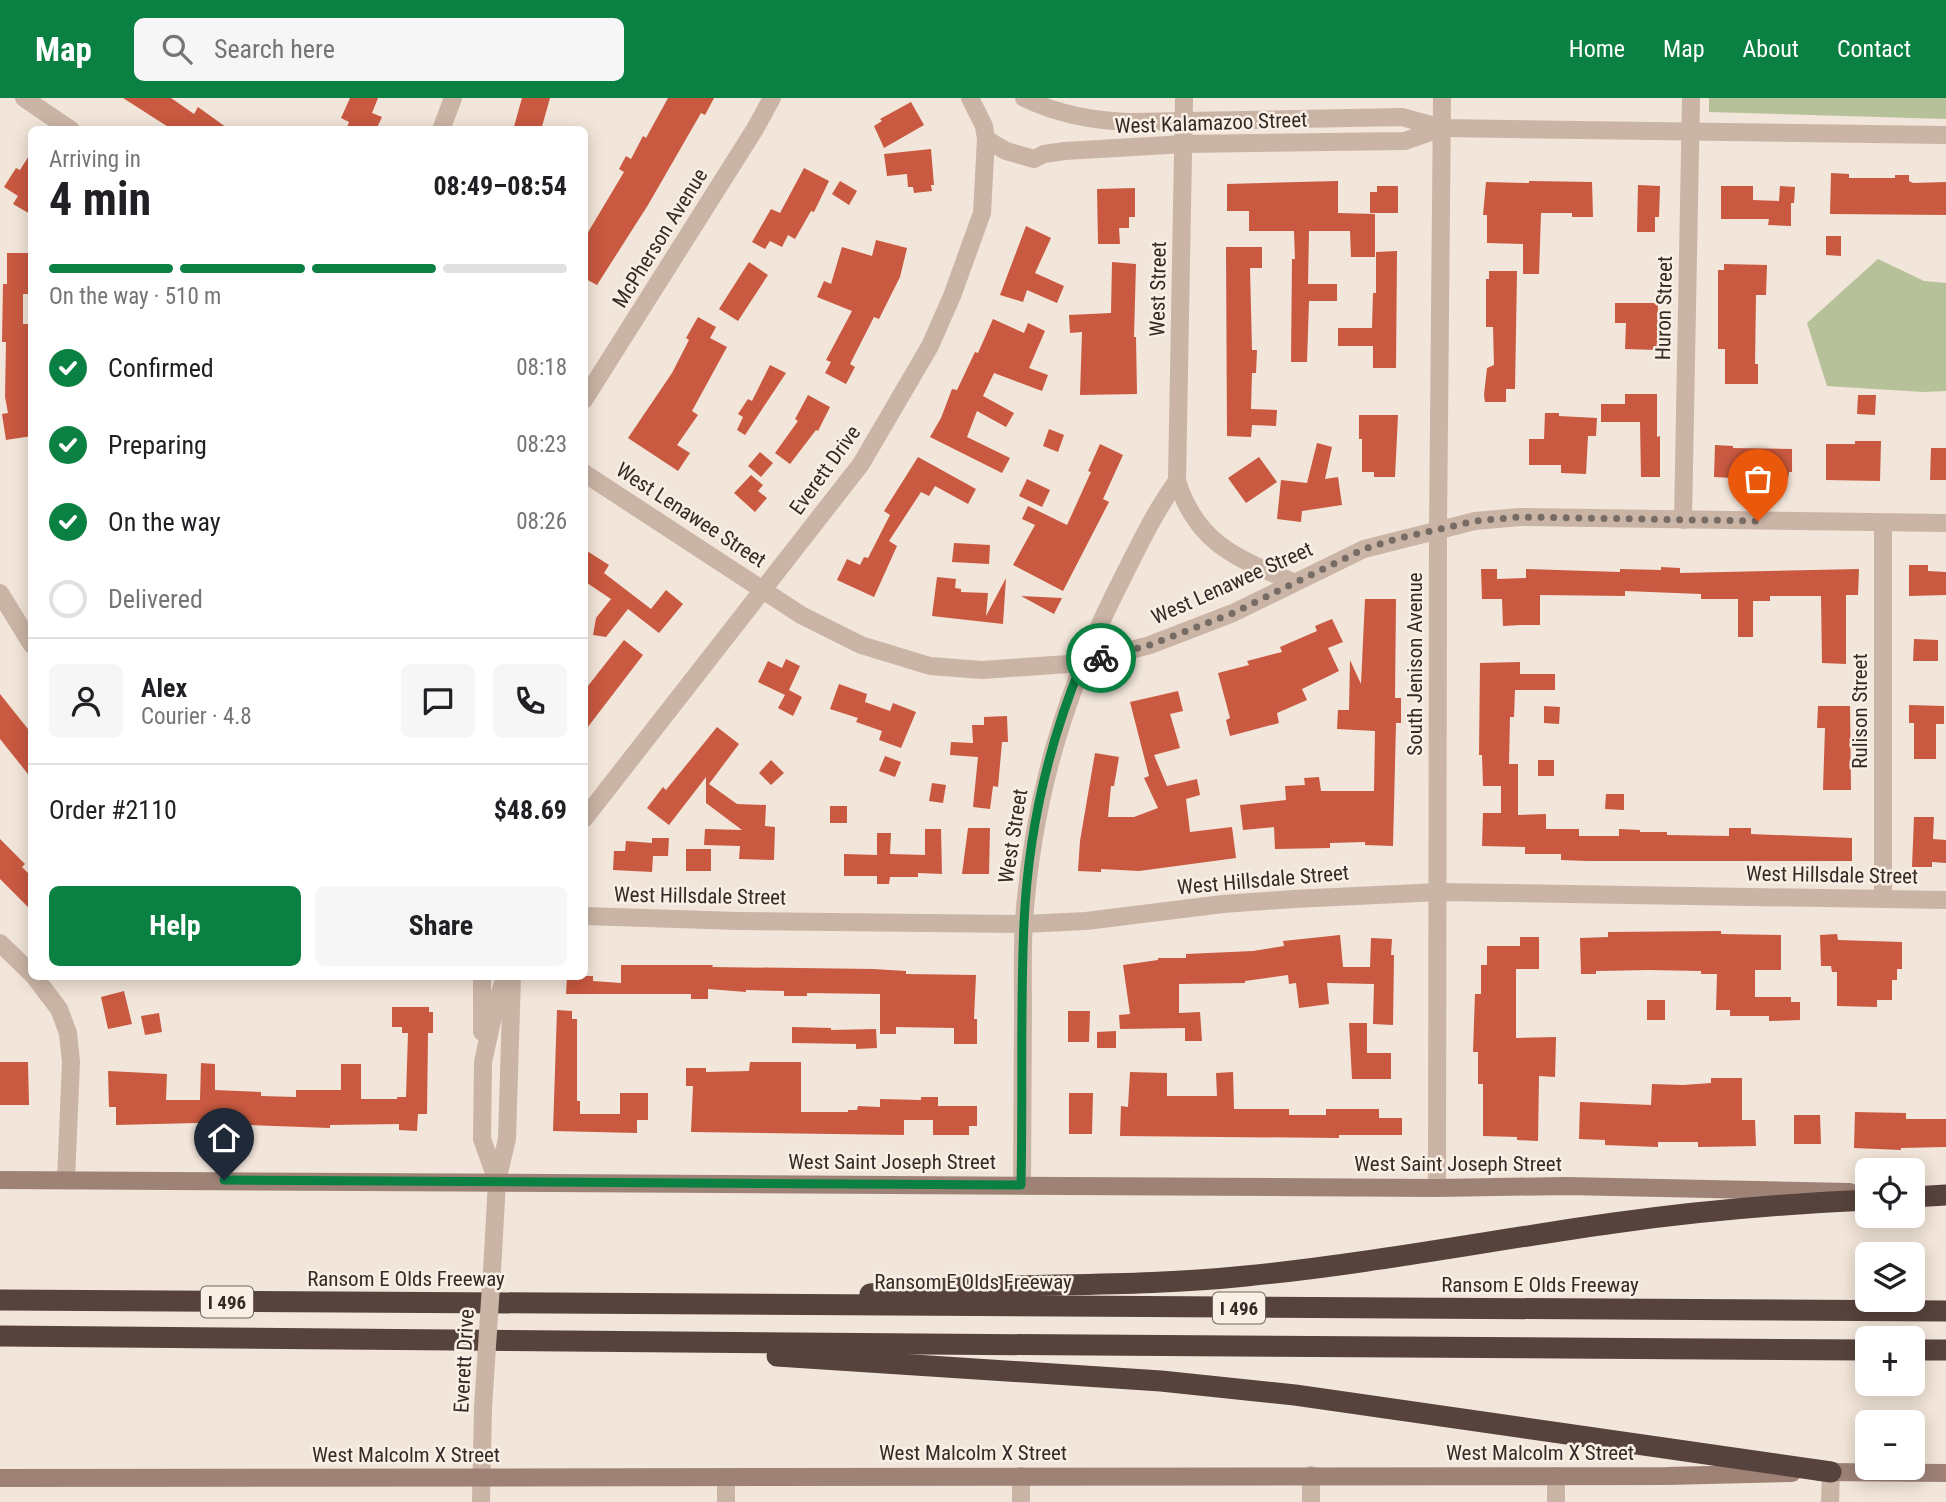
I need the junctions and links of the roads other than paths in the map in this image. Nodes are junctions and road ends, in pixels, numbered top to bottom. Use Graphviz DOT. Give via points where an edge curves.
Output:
graph roads {
  1 [pos="24,98"];
  2 [pos="453,98"];
  3 [pos="772,98"];
  4 [pos="970,98"];
  5 [pos="1024,98"];
  6 [pos="1184,98"];
  7 [pos="1442,98"];
  8 [pos="1691,98"];
  9 [pos="1184,122"];
  10 [pos="65,126"];
  11 [pos="442,126"];
  12 [pos="1442,128"];
  13 [pos="1691,132"];
  14 [pos="1946,135"];
  15 [pos="986,139"];
  16 [pos="1185,144"];
  17 [pos="588,394"];
  18 [pos="588,476"];
  19 [pos="1177,481"];
  20 [pos="1683,520"];
  21 [pos="1883,523"];
  22 [pos="1946,523"];
  23 [pos="1438,529"];
  24 [pos="1293,582"];
  25 [pos="764,589"];
  26 [pos="0,593"];
  27 [pos="28,638"];
  28 [pos="1082,663"];
  29 [pos="588,815"];
  30 [pos="1439,892"];
  31 [pos="1883,898"];
  32 [pos="1946,900"];
  33 [pos="588,916"];
  34 [pos="1024,924"];
  35 [pos="0,943"];
  36 [pos="28,970"];
  37 [pos="37,980"];
  38 [pos="482,980"];
  39 [pos="504,980"];
  40 [pos="512,980"];
  41 [pos="483,1062"];
  42 [pos="0,1180"];
  43 [pos="66,1180"];
  44 [pos="496,1181"];
  45 [pos="1021,1185"];
  46 [pos="1437,1188"];
  47 [pos="1855,1192"];
  48 [pos="1925,1195"];
  49 [pos="1946,1195"];
  50 [pos="1855,1200"];
  51 [pos="0,1300"];
  52 [pos="663,1305"];
  53 [pos="1946,1311"];
  54 [pos="0,1336"];
  55 [pos="534,1339"];
  56 [pos="1855,1350"];
  57 [pos="1925,1350"];
  58 [pos="1946,1350"];
  59 [pos="1831,1472"];
  60 [pos="1946,1473"];
  61 [pos="1311,1475"];
  62 [pos="1021,1476"];
  63 [pos="1556,1476"];
  64 [pos="726,1477"];
  65 [pos="0,1478"];
  66 [pos="481,1478"];
  67 [pos="481,1502"];
  68 [pos="726,1502"];
  69 [pos="1021,1502"];
  70 [pos="1311,1502"];
  71 [pos="1556,1502"];
  72 [pos="1830,1502"];
  1 -- 10 [label="street"];
  2 -- 11 [label="street"];
  3 -- 17 [label="street, McPherson Avenue"];
  4 -- 15 [label="street, Everett Drive" via="985,126"];
  5 -- 9 [label="street, West Kalamazoo Street" via="1096,121"];
  6 -- 9 [label="street, West Street"];
  7 -- 12 [label="street, South Jenison Avenue"];
  8 -- 13 [label="street, Huron Street"];
  9 -- 12 [label="street, West Kalamazoo Street" via="1402,117"];
  9 -- 16 [label="street, West Street"];
  12 -- 13 [label="street, West Kalamazoo Street"];
  12 -- 16 [label="street, West Kalamazoo Street" via="1405,141"];
  12 -- 23 [label="street, South Jenison Avenue"];
  13 -- 14 [label="street, West Kalamazoo Street"];
  13 -- 20 [label="street, Huron Street"];
  15 -- 16 [label="street, West Kalamazoo Street" via="1006,152 1034,159 1044,154"];
  15 -- 25 [label="street, Everett Drive" via="982,213 930,346 861,464"];
  16 -- 19 [label="street, West Street"];
  18 -- 25 [label="street, West Lenawee Street"];
  19 -- 24 [label="street, West Street" via="1185,505 1218,543 1240,559"];
  19 -- 28 [label="street, West Street" via="1158,508"];
  20 -- 21 [label="street, West Lenawee Street"];
  20 -- 23 [label="street, West Lenawee Street" via="1520,517"];
  21 -- 22 [label="street, West Lenawee Street"];
  21 -- 31 [label="street, Rulison Street"];
  23 -- 24 [label="street, West Lenawee Street" via="1364,549"];
  23 -- 30 [label="street, South Jenison Avenue"];
  24 -- 28 [label="street, West Lenawee Street" via="1233,613 1150,645"];
  25 -- 28 [label="street, West Lenawee Street" via="801,615 861,645 930,666 982,670"];
  25 -- 29 [label="street, Everett Drive"];
  26 -- 27 [label="street"];
  28 -- 34 [label="street, West Street" via="1042,791"];
  30 -- 31 [label="street, West Hillsdale Street"];
  30 -- 34 [label="street, West Hillsdale Street" via="1294,898"];
  30 -- 46 [label="street, South Jenison Avenue"];
  31 -- 32 [label="street, West Hillsdale Street"];
  33 -- 34 [label="street, West Hillsdale Street"];
  34 -- 45 [label="street, West Street"];
  35 -- 36 [label="street"];
  37 -- 43 [label="street" via="59,1009 68,1033"];
  38 -- 41 [label="street"];
  39 -- 41 [label="street, Everett Drive"];
  40 -- 44 [label="street, Everett Drive" via="508,1139"];
  41 -- 44 [label="street, Everett Drive" via="482,1139"];
  42 -- 43 [label="main road, West Saint Joseph Street"];
  43 -- 44 [label="main road, West Saint Joseph Street"];
  44 -- 45 [label="main road, West Saint Joseph Street"];
  44 -- 66 [label="street, Everett Drive, bridge"];
  45 -- 46 [label="main road, West Saint Joseph Street"];
  46 -- 47 [label="main road, West Saint Joseph Street"];
  48 -- 49 [label="highway"];
  50 -- 52 [label="highway" via="1737,1208 1224,1278"];
  51 -- 52 [label="highway, Ransom E Olds Freeway / I 496"];
  52 -- 53 [label="highway, Ransom E Olds Freeway / I 496"];
  54 -- 55 [label="highway, I 496"];
  55 -- 56 [label="highway, I 496"];
  55 -- 59 [label="highway" via="620,1350 897,1362 1226,1387"];
  57 -- 58 [label="highway"];
  59 -- 60 [label="main road, West Malcolm X Street"];
  59 -- 63 [label="main road, West Malcolm X Street"];
  59 -- 72 [label="street"];
  61 -- 62 [label="main road, West Malcolm X Street"];
  61 -- 63 [label="main road, West Malcolm X Street"];
  61 -- 70 [label="street"];
  62 -- 64 [label="main road, West Malcolm X Street"];
  62 -- 69 [label="street"];
  63 -- 71 [label="street"];
  64 -- 66 [label="main road, West Malcolm X Street"];
  64 -- 68 [label="street"];
  65 -- 66 [label="main road, West Malcolm X Street"];
  66 -- 67 [label="street, Everett Drive"];
}
